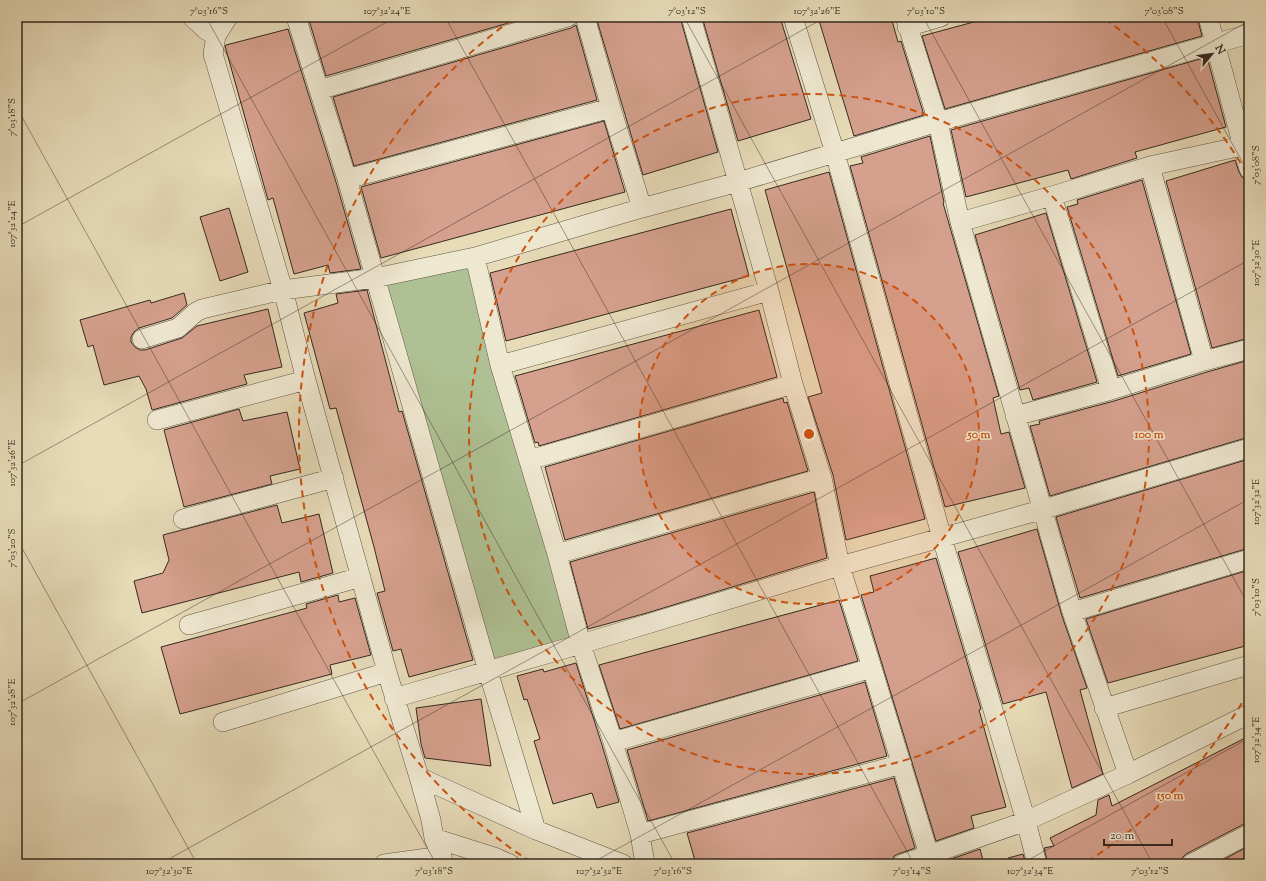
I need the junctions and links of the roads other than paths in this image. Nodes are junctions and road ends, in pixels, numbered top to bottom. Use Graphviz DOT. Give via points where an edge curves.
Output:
graph roads {
  1 [pos="192,17"];
  2 [pos="228,17"];
  3 [pos="296,17"];
  4 [pos="568,17"];
  5 [pos="585,17"];
  6 [pos="691,17"];
  7 [pos="793,17"];
  8 [pos="941,17"];
  9 [pos="1208,17"];
  10 [pos="906,22"];
  11 [pos="1249,34"];
  12 [pos="216,36"];
  13 [pos="1216,44"];
  14 [pos="319,90"];
  15 [pos="611,108"];
  16 [pos="938,122"];
  17 [pos="1242,146"];
  18 [pos="836,153"];
  19 [pos="1150,166"];
  20 [pos="1249,169"];
  21 [pos="347,179"];
  22 [pos="738,182"];
  23 [pos="1052,196"];
  24 [pos="642,208"];
  25 [pos="960,222"];
  26 [pos="475,257"];
  27 [pos="375,278"];
  28 [pos="283,290"];
  29 [pos="769,290"];
  30 [pos="142,339"];
  31 [pos="1249,349"];
  32 [pos="1204,361"];
  33 [pos="500,365"];
  34 [pos="306,380"];
  35 [pos="794,384"];
  36 [pos="1111,390"];
  37 [pos="1014,416"];
  38 [pos="156,420"];
  39 [pos="1249,448"];
  40 [pos="529,460"];
  41 [pos="334,478"];
  42 [pos="822,478"];
  43 [pos="1041,510"];
  44 [pos="183,519"];
  45 [pos="942,538"];
  46 [pos="556,554"];
  47 [pos="1249,559"];
  48 [pos="840,566"];
  49 [pos="361,577"];
  50 [pos="1072,612"];
  51 [pos="189,625"];
  52 [pos="581,644"];
  53 [pos="1249,665"];
  54 [pos="872,668"];
  55 [pos="488,671"];
  56 [pos="387,672"];
  57 [pos="394,698"];
  58 [pos="1104,708"];
  59 [pos="1249,714"];
  60 [pos="223,722"];
  61 [pos="613,742"];
  62 [pos="902,764"];
  63 [pos="1128,774"];
  64 [pos="420,780"];
  65 [pos="1026,821"];
  66 [pos="432,829"];
  67 [pos="536,830"];
  68 [pos="640,834"];
  69 [pos="1249,834"];
  70 [pos="929,855"];
  71 [pos="443,860"];
  72 [pos="384,864"];
  73 [pos="510,864"];
  74 [pos="623,864"];
  75 [pos="645,864"];
  76 [pos="902,864"];
  77 [pos="1037,864"];
  78 [pos="1192,864"];
  1 -- 12 [label="street"];
  2 -- 12 [label="street"];
  3 -- 14 [label="street"];
  4 -- 14 [label="street"];
  5 -- 15 [label="street"];
  6 -- 22 [label="street"];
  7 -- 18 [label="street"];
  8 -- 10 [label="street"];
  9 -- 13 [label="street"];
  10 -- 16 [label="street"];
  11 -- 13 [label="street"];
  12 -- 28 [label="street" via="213,54"];
  13 -- 16 [label="street"];
  13 -- 17 [label="street"];
  14 -- 21 [label="street"];
  15 -- 21 [label="street"];
  15 -- 24 [label="street"];
  16 -- 18 [label="street"];
  16 -- 25 [label="street"];
  17 -- 19 [label="street"];
  17 -- 20 [label="street"];
  18 -- 22 [label="street"];
  18 -- 45 [label="street"];
  19 -- 23 [label="street"];
  19 -- 32 [label="street"];
  21 -- 27 [label="street"];
  22 -- 24 [label="street"];
  22 -- 29 [label="street"];
  23 -- 25 [label="street"];
  23 -- 36 [label="street"];
  24 -- 26 [label="street"];
  25 -- 37 [label="street"];
  26 -- 27 [label="street"];
  26 -- 33 [label="street"];
  27 -- 28 [label="street"];
  27 -- 55 [label="street"];
  28 -- 30 [label="street" via="202,309 178,328"];
  28 -- 34 [label="street"];
  29 -- 33 [label="street"];
  29 -- 35 [label="street"];
  31 -- 32 [label="street"];
  32 -- 36 [label="street"];
  33 -- 40 [label="street"];
  34 -- 38 [label="street"];
  34 -- 41 [label="street"];
  35 -- 40 [label="street"];
  35 -- 42 [label="street"];
  36 -- 37 [label="street"];
  37 -- 43 [label="street"];
  39 -- 43 [label="street"];
  40 -- 46 [label="street"];
  41 -- 44 [label="street"];
  41 -- 49 [label="street"];
  42 -- 46 [label="street"];
  42 -- 48 [label="street"];
  43 -- 45 [label="street"];
  43 -- 50 [label="street"];
  45 -- 48 [label="street"];
  45 -- 65 [label="street"];
  46 -- 52 [label="street"];
  47 -- 50 [label="street"];
  48 -- 52 [label="street"];
  48 -- 54 [label="street"];
  49 -- 51 [label="street"];
  49 -- 56 [label="street"];
  50 -- 58 [label="street"];
  52 -- 55 [label="street"];
  52 -- 61 [label="street"];
  53 -- 58 [label="street"];
  54 -- 61 [label="street"];
  54 -- 62 [label="street"];
  55 -- 57 [label="street"];
  55 -- 67 [label="street"];
  56 -- 57 [label="street"];
  56 -- 60 [label="street"];
  57 -- 64 [label="street"];
  58 -- 63 [label="street"];
  59 -- 63 [label="street"];
  61 -- 68 [label="street"];
  62 -- 68 [label="street"];
  62 -- 70 [label="street"];
  63 -- 65 [label="street"];
  64 -- 66 [label="street"];
  64 -- 67 [label="street"];
  65 -- 70 [label="street"];
  65 -- 77 [label="street"];
  66 -- 71 [label="street"];
  66 -- 73 [label="street"];
  67 -- 74 [label="street"];
  68 -- 75 [label="street"];
  69 -- 78 [label="street"];
  70 -- 76 [label="street"];
  71 -- 72 [label="street"];
}
